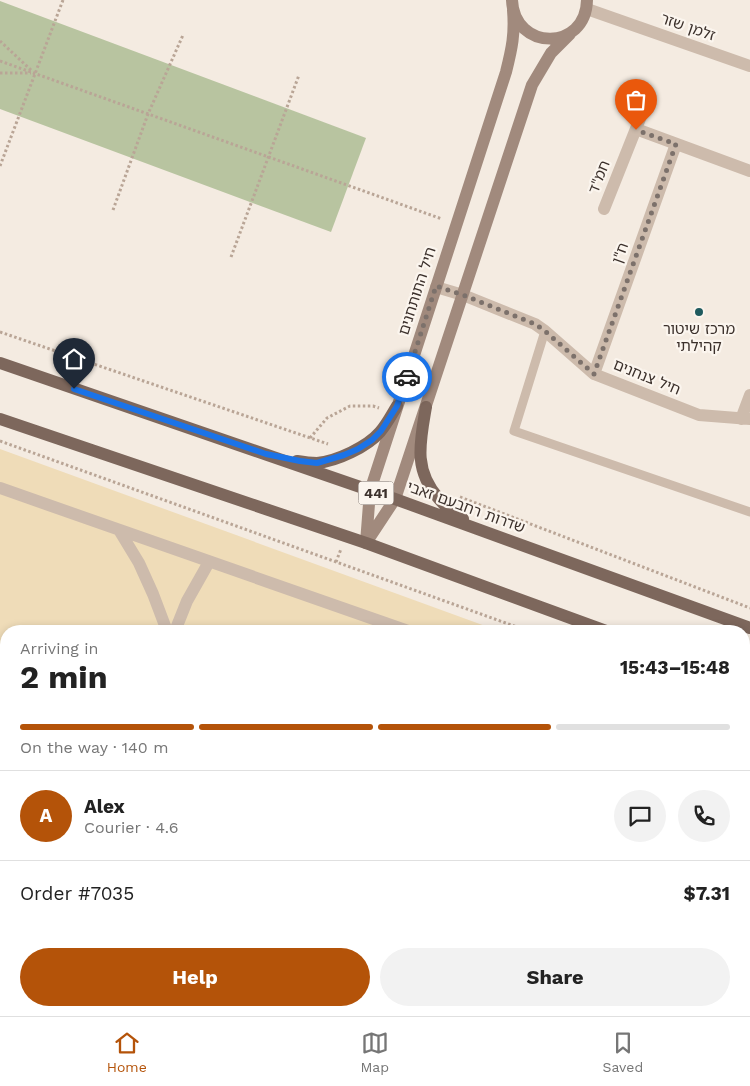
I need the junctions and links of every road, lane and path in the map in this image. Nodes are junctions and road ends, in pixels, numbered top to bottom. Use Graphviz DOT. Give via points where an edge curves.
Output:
graph roads {
  1 [pos="62,0"];
  2 [pos="587,4"];
  3 [pos="513,5"];
  4 [pos="570,34"];
  5 [pos="183,35"];
  6 [pos="0,41"];
  7 [pos="0,61"];
  8 [pos="750,66"];
  9 [pos="0,73"];
  10 [pos="34,74"];
  11 [pos="299,75"];
  12 [pos="647,101"];
  13 [pos="148,114"];
  14 [pos="636,130"];
  15 [pos="676,144"];
  16 [pos="269,158"];
  17 [pos="0,166"];
  18 [pos="750,171"];
  19 [pos="604,209"];
  20 [pos="113,210"];
  21 [pos="456,225"];
  22 [pos="232,257"];
  23 [pos="436,286"];
  24 [pos="463,295"];
  25 [pos="545,331"];
  26 [pos="0,332"];
  27 [pos="0,363"];
  28 [pos="594,374"];
  29 [pos="750,395"];
  30 [pos="426,407"];
  31 [pos="395,410"];
  32 [pos="746,419"];
  33 [pos="0,420"];
  34 [pos="310,438"];
  35 [pos="0,441"];
  36 [pos="266,454"];
  37 [pos="344,455"];
  38 [pos="0,488"];
  39 [pos="370,491"];
  40 [pos="456,496"];
  41 [pos="395,499"];
  42 [pos="750,512"];
  43 [pos="119,530"];
  44 [pos="345,536"];
  45 [pos="499,536"];
  46 [pos="366,543"];
  47 [pos="209,562"];
  48 [pos="336,562"];
  49 [pos="750,608"];
  50 [pos="165,625"];
  51 [pos="177,625"];
  52 [pos="391,625"];
  53 [pos="511,625"];
  54 [pos="590,625"];
  55 [pos="742,625"];
  1 -- 10 [label="path"];
  2 -- 4 [label="street" via="578,27"];
  2 -- 8 [label="street, זלמן שזר"];
  3 -- 4 [label="street" via="516,19 531,34 550,39"];
  3 -- 21 [label="street, חיל התותחנים" via="512,50"];
  4 -- 24 [label="street" via="551,53 532,85"];
  5 -- 13 [label="path"];
  6 -- 10 [label="path"];
  7 -- 10 [label="path"];
  9 -- 10 [label="path"];
  10 -- 13 [label="path"];
  10 -- 17 [label="path"];
  11 -- 16 [label="path"];
  12 -- 14 [label="street, חמ\"ד"];
  13 -- 16 [label="path"];
  13 -- 20 [label="path"];
  14 -- 15 [label="street"];
  14 -- 19 [label="street, חמ\"ד"];
  15 -- 18 [label="street"];
  15 -- 28 [label="street, ח\"ן"];
  16 -- 21 [label="path"];
  16 -- 22 [label="path"];
  21 -- 23 [label="street, חיל התותחנים"];
  23 -- 24 [label="street, חיל צנחנים"];
  23 -- 31 [label="street, חיל התותחנים"];
  24 -- 25 [label="street, חיל צנחנים"];
  24 -- 30 [label="street"];
  25 -- 28 [label="street, חיל צנחנים"];
  25 -- 42 [label="lane" via="514,431"];
  26 -- 34 [label="path"];
  27 -- 36 [label="main road, שדרות רחבעם זאבי / 441"];
  28 -- 32 [label="street, חיל צנחנים" via="699,415"];
  29 -- 32 [label="street"];
  30 -- 41 [label="street"];
  30 -- 45 [label="main road" via="420,460 426,480 439,500 459,517"];
  31 -- 34 [label="path" via="350,406 328,418"];
  31 -- 37 [label="main road" via="372,440"];
  31 -- 39 [label="street, חיל התותחנים"];
  33 -- 44 [label="main road"];
  34 -- 37 [label="path" via="332,446"];
  35 -- 48 [label="path"];
  36 -- 37 [label="main road" via="317,463"];
  36 -- 39 [label="main road, שדרות רחבעם זאבי / 441"];
  38 -- 43 [label="street"];
  39 -- 41 [label="main road, שדרות רחבעם זאבי / 441"];
  39 -- 46 [label="street, חיל התותחנים"];
  40 -- 49 [label="path"];
  41 -- 45 [label="main road, שדרות רחבעם זאבי / 441"];
  41 -- 46 [label="street"];
  43 -- 47 [label="street"];
  43 -- 50 [label="street" via="140,563"];
  44 -- 46 [label="main road"];
  44 -- 48 [label="path"];
  45 -- 55 [label="main road, שדרות רחבעם זאבי / 441"];
  46 -- 54 [label="main road"];
  47 -- 51 [label="street"];
  47 -- 52 [label="street"];
  48 -- 53 [label="path"];
}
